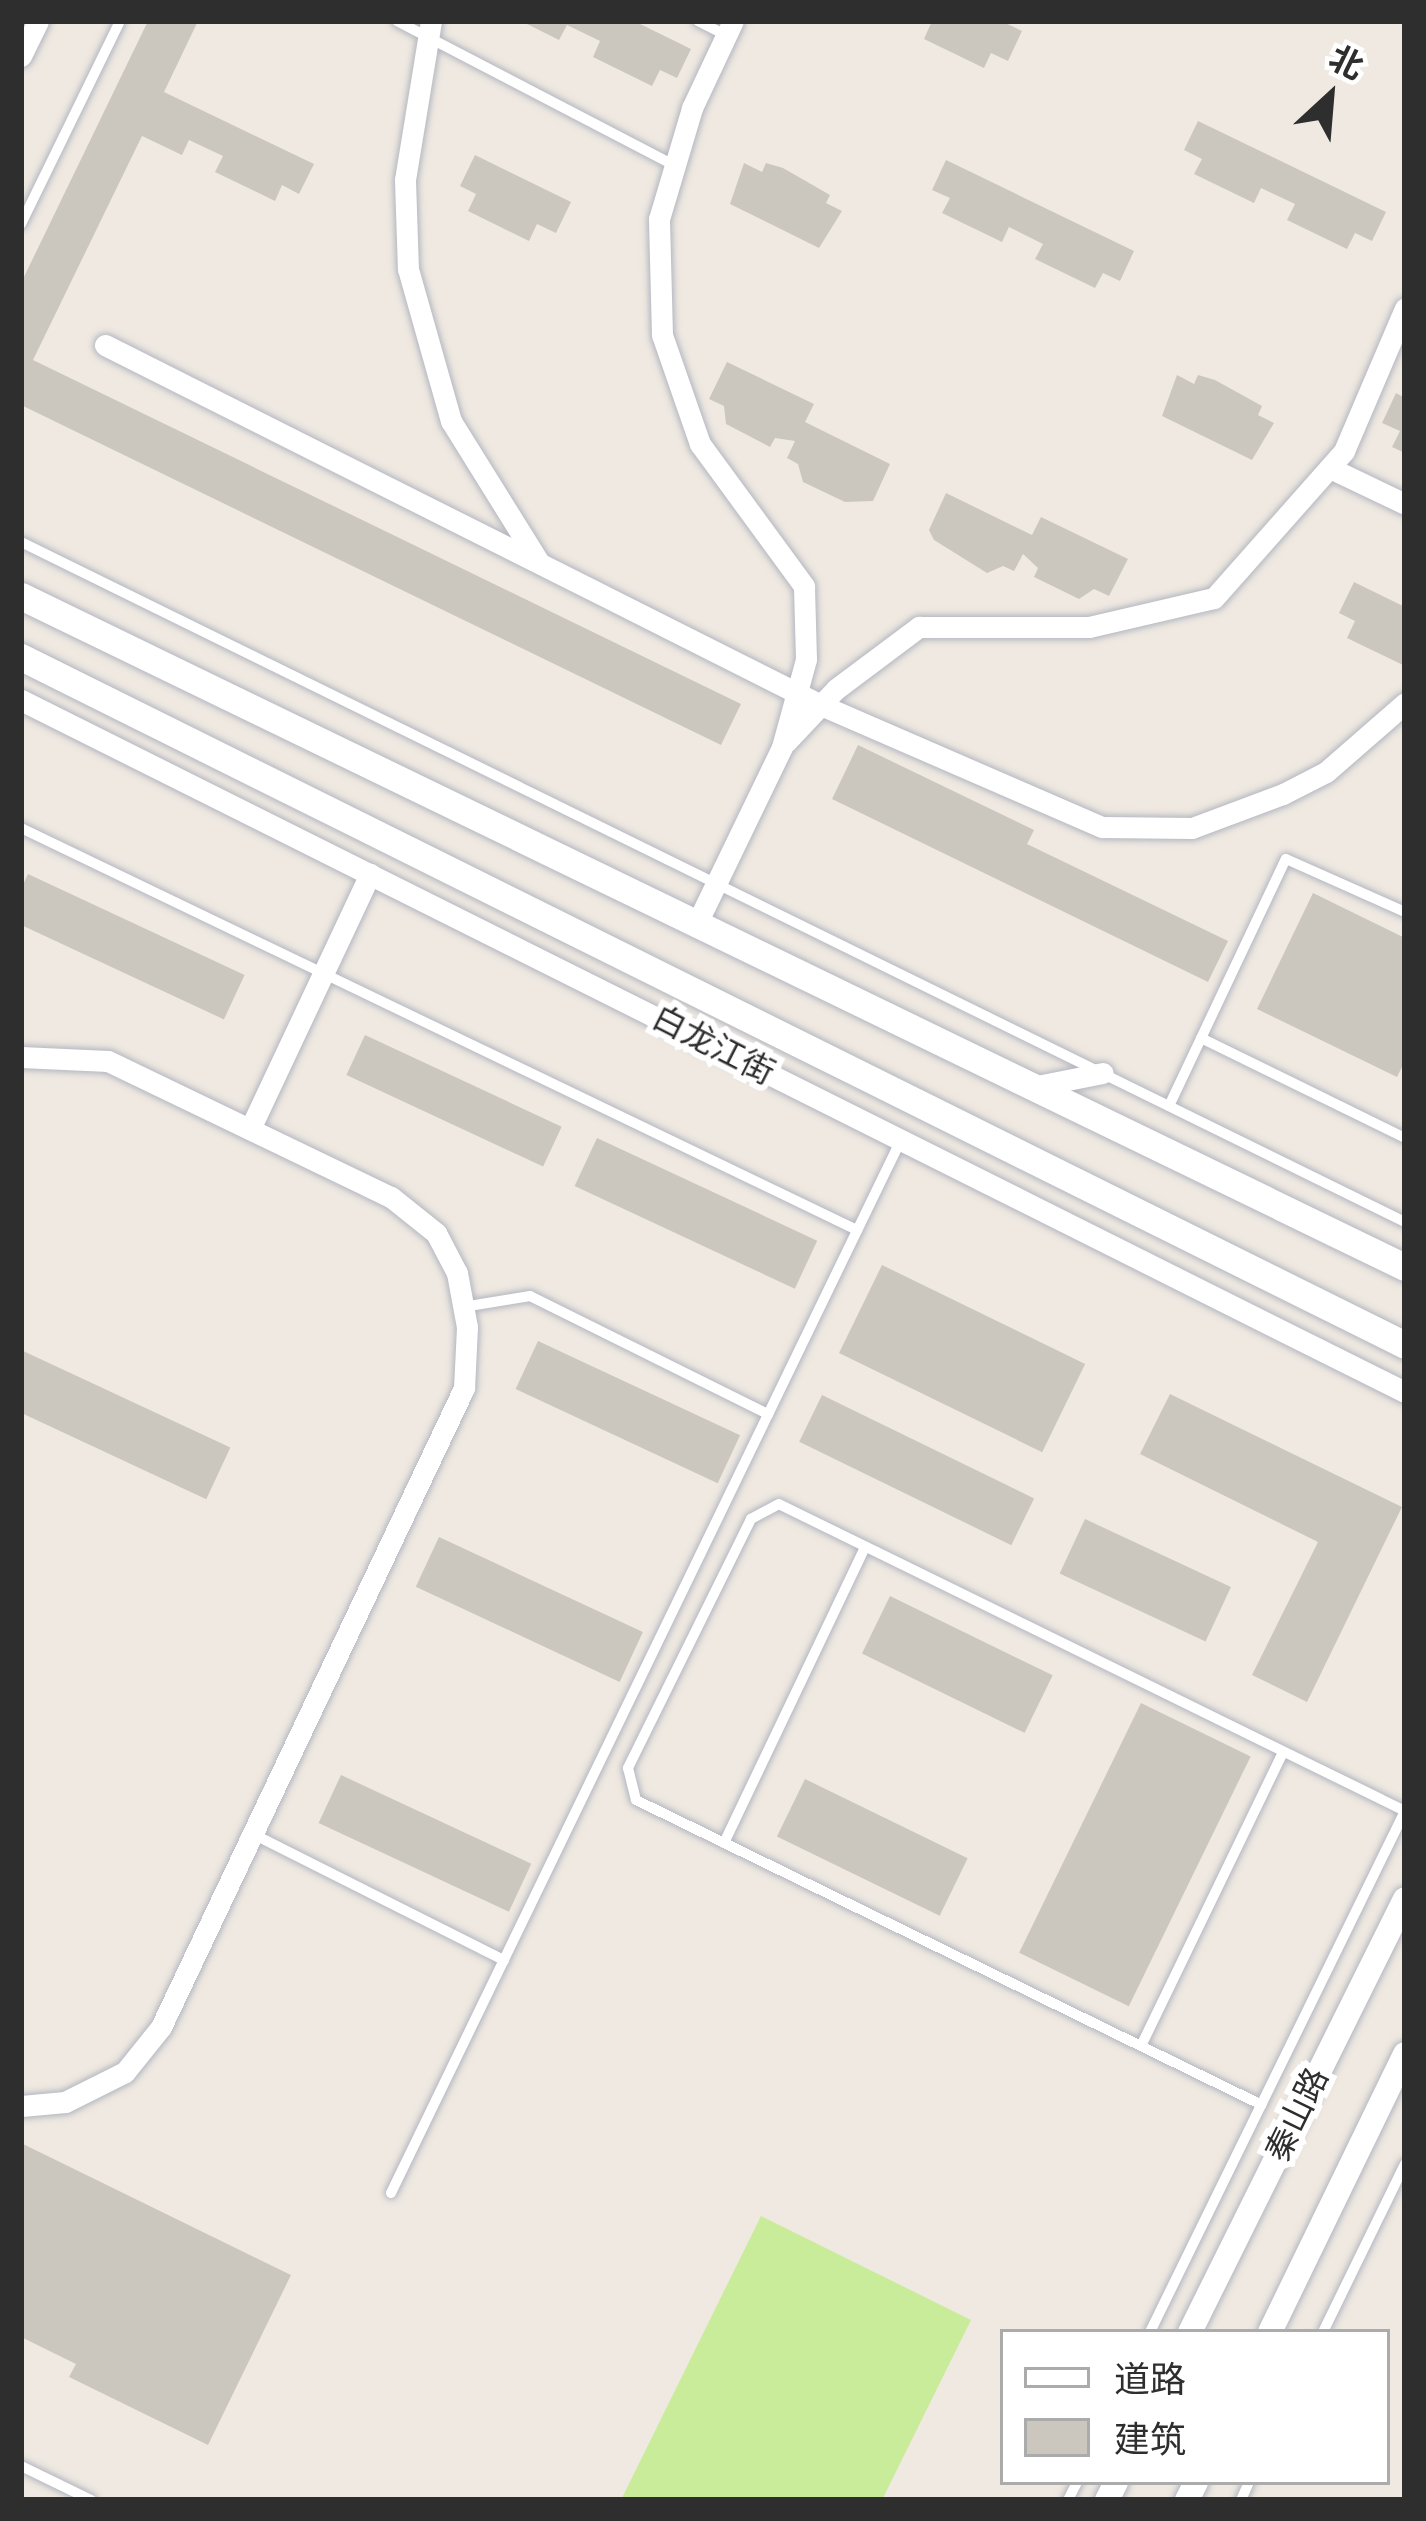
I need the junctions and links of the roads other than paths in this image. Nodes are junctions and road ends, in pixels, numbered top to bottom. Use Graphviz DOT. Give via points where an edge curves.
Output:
graph roads {
  1 [pos="38,21"];
  2 [pos="120,21"];
  3 [pos="397,21"];
  4 [pos="698,21"];
  5 [pos="429,28"];
  6 [pos="730,28"];
  7 [pos="21,56"];
  8 [pos="675,166"];
  9 [pos="21,224"];
  10 [pos="1405,308"];
  11 [pos="105,345"];
  12 [pos="1330,468"];
  13 [pos="1405,504"];
  14 [pos="21,542"];
  15 [pos="538,562"];
  16 [pos="21,596"];
  17 [pos="21,657"];
  18 [pos="797,691"];
  19 [pos="21,700"];
  20 [pos="1405,703"];
  21 [pos="821,705"];
  22 [pos="782,747"];
  23 [pos="21,828"];
  24 [pos="370,874"];
  25 [pos="716,884"];
  26 [pos="1405,912"];
  27 [pos="697,923"];
  28 [pos="323,974"];
  29 [pos="1201,1039"];
  30 [pos="21,1057"];
  31 [pos="1103,1073"];
  32 [pos="1033,1087"];
  33 [pos="1169,1106"];
  34 [pos="250,1130"];
  35 [pos="1405,1138"];
  36 [pos="901,1140"];
  37 [pos="1405,1222"];
  38 [pos="857,1230"];
  39 [pos="1405,1268"];
  40 [pos="463,1307"];
  41 [pos="1405,1345"];
  42 [pos="1405,1392"];
  43 [pos="768,1414"];
  44 [pos="865,1547"];
  45 [pos="1283,1751"];
  46 [pos="1405,1811"];
  47 [pos="253,1834"];
  48 [pos="724,1843"];
  49 [pos="1405,1899"];
  50 [pos="503,1960"];
  51 [pos="1141,2046"];
  52 [pos="1405,2054"];
  53 [pos="1262,2104"];
  54 [pos="21,2106"];
  55 [pos="1405,2164"];
  56 [pos="391,2193"];
  57 [pos="1151,2329"];
  58 [pos="1191,2329"];
  59 [pos="1271,2329"];
  60 [pos="1324,2329"];
  61 [pos="21,2466"];
  62 [pos="91,2500"];
  1 -- 7 [label="street"];
  2 -- 9 [label="lane"];
  3 -- 5 [label="lane"];
  4 -- 6 [label="lane"];
  5 -- 8 [label="lane"];
  5 -- 15 [label="street" via="405,180 408,269 451,421"];
  6 -- 8 [label="street"];
  8 -- 18 [label="street" via="659,219 662,334 700,444 804,586 806,659"];
  10 -- 12 [label="street"];
  11 -- 15 [label="street"];
  12 -- 13 [label="street"];
  12 -- 21 [label="street" via="1214,598 1089,627 919,627"];
  14 -- 25 [label="lane"];
  15 -- 18 [label="street"];
  16 -- 27 [label="main road"];
  17 -- 41 [label="main road, 白龙江街"];
  18 -- 21 [label="street"];
  18 -- 22 [label="street"];
  19 -- 24 [label="street, 白龙江街"];
  20 -- 21 [label="street" via="1326,772 1192,827 1102,827"];
  21 -- 22 [label="street"];
  22 -- 25 [label="street"];
  23 -- 28 [label="lane"];
  24 -- 28 [label="street"];
  24 -- 36 [label="street, 白龙江街"];
  25 -- 27 [label="street"];
  25 -- 31 [label="lane"];
  26 -- 29 [label="lane" via="1286,859"];
  27 -- 32 [label="main road"];
  28 -- 34 [label="street"];
  28 -- 38 [label="lane"];
  29 -- 33 [label="lane"];
  29 -- 35 [label="lane"];
  30 -- 34 [label="street" via="108,1061"];
  31 -- 32 [label="street"];
  31 -- 33 [label="lane"];
  32 -- 39 [label="main road"];
  33 -- 37 [label="lane"];
  34 -- 40 [label="street" via="391,1197 436,1233 457,1273"];
  36 -- 38 [label="lane"];
  36 -- 42 [label="street, 白龙江街"];
  38 -- 43 [label="lane"];
  40 -- 43 [label="lane" via="530,1296"];
  40 -- 47 [label="street" via="464,1388"];
  43 -- 50 [label="lane"];
  44 -- 45 [label="lane"];
  44 -- 48 [label="lane"];
  44 -- 48 [label="lane" via="779,1504 751,1519 628,1768 636,1800"];
  45 -- 46 [label="lane"];
  45 -- 51 [label="lane"];
  46 -- 53 [label="lane"];
  47 -- 50 [label="lane"];
  47 -- 54 [label="street" via="161,2027 125,2072 65,2102"];
  48 -- 51 [label="lane"];
  49 -- 58 [label="street, 秦山路"];
  50 -- 56 [label="lane"];
  51 -- 53 [label="lane"];
  52 -- 59 [label="street"];
  53 -- 57 [label="lane"];
  55 -- 60 [label="lane"];
  61 -- 62 [label="lane"];
}
